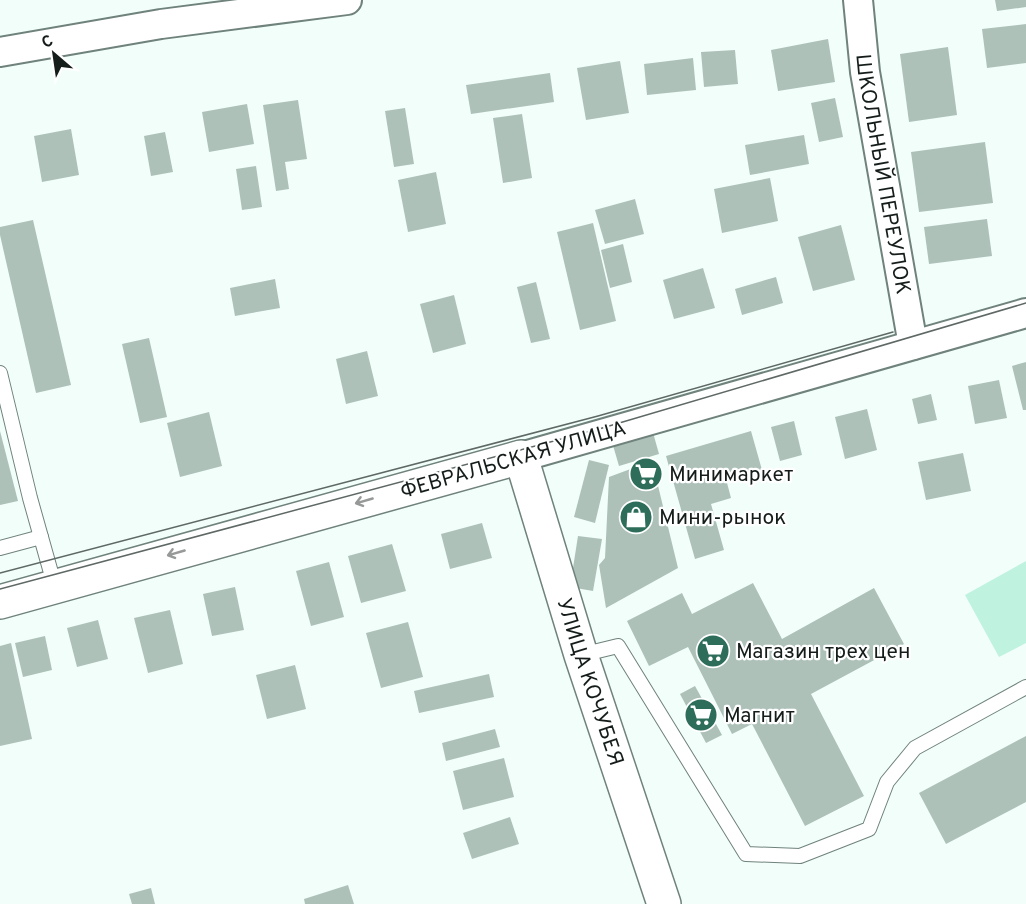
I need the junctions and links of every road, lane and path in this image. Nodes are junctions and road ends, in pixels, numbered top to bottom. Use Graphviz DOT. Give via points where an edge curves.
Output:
graph roads {
  1 [pos="347,0"];
  2 [pos="858,0"];
  3 [pos="0,52"];
  4 [pos="1026,313"];
  5 [pos="913,345"];
  6 [pos="0,373"];
  7 [pos="521,457"];
  8 [pos="41,537"];
  9 [pos="0,548"];
  10 [pos="55,587"];
  11 [pos="0,602"];
  12 [pos="581,655"];
  13 [pos="1026,687"];
  14 [pos="664,904"];
  1 -- 3 [label="street" via="161,24"];
  2 -- 5 [label="street, ШКОЛЬНЫЙ ПЕРЕУЛОК" via="865,72"];
  4 -- 5 [label="street, ФЕВРАЛЬСКАЯ УЛИЦА"];
  5 -- 7 [label="street, ФЕВРАЛЬСКАЯ УЛИЦА"];
  6 -- 8 [label="lane"];
  7 -- 10 [label="street, ФЕВРАЛЬСКАЯ УЛИЦА, one-way"];
  7 -- 12 [label="street, УЛИЦА КОЧУБЕЯ"];
  8 -- 9 [label="lane"];
  8 -- 10 [label="lane"];
  10 -- 11 [label="street, ФЕВРАЛЬСКАЯ УЛИЦА"];
  12 -- 13 [label="lane" via="618,646 746,854 800,856 869,829 887,782 915,748"];
  12 -- 14 [label="street, УЛИЦА КОЧУБЕЯ"];
}
